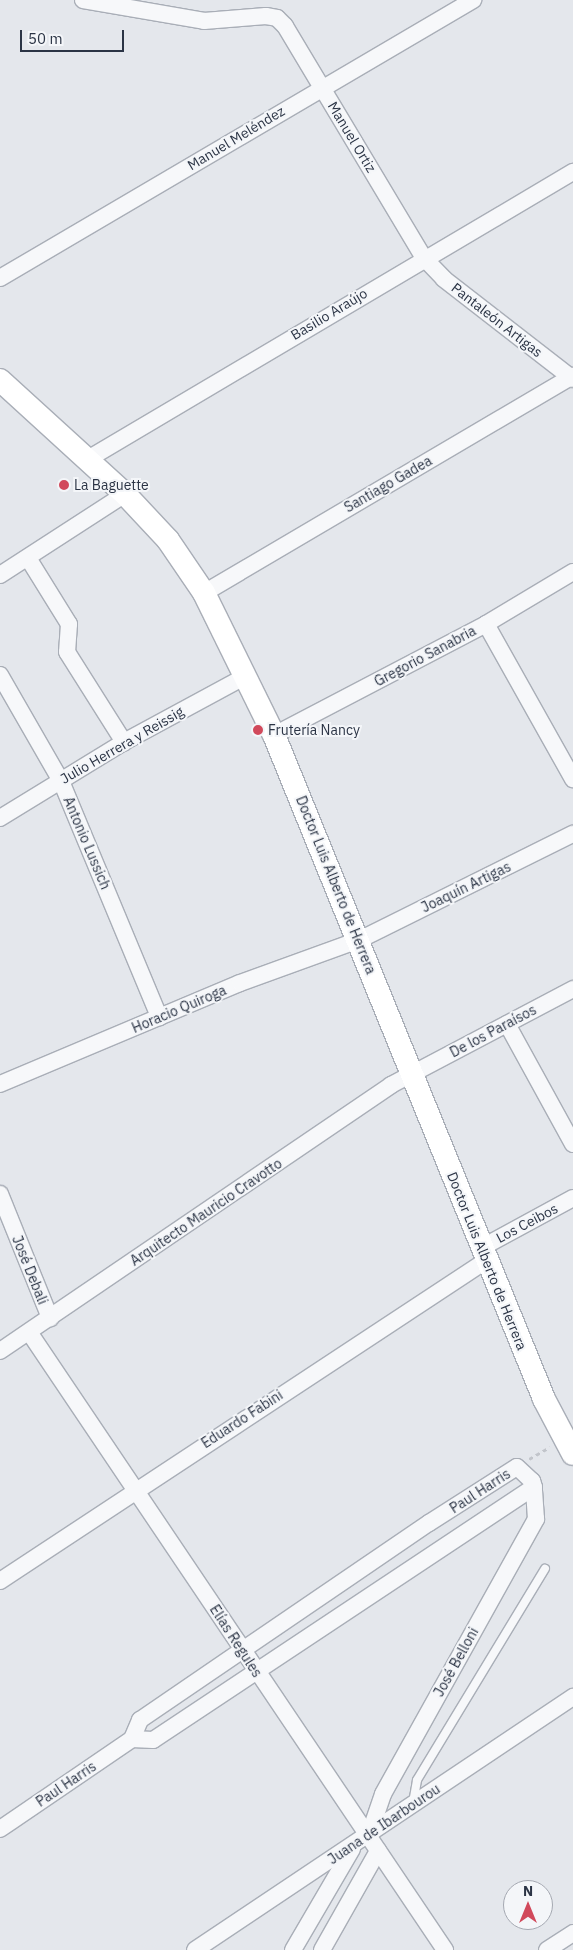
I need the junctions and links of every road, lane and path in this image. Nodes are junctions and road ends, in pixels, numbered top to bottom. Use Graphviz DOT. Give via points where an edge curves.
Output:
graph roads {
  1 [pos="83,0"];
  2 [pos="471,1"];
  3 [pos="322,87"];
  4 [pos="573,172"];
  5 [pos="424,258"];
  6 [pos="0,278"];
  7 [pos="572,377"];
  8 [pos="0,380"];
  9 [pos="88,459"];
  10 [pos="125,494"];
  11 [pos="28,558"];
  12 [pos="573,572"];
  13 [pos="0,575"];
  14 [pos="204,593"];
  15 [pos="486,624"];
  16 [pos="0,676"];
  17 [pos="246,676"];
  18 [pos="274,735"];
  19 [pos="124,742"];
  20 [pos="573,779"];
  21 [pos="61,781"];
  22 [pos="0,818"];
  23 [pos="573,834"];
  24 [pos="359,940"];
  25 [pos="573,989"];
  26 [pos="159,1017"];
  27 [pos="507,1024"];
  28 [pos="412,1074"];
  29 [pos="0,1084"];
  30 [pos="573,1144"];
  31 [pos="0,1194"];
  32 [pos="573,1198"];
  33 [pos="484,1254"];
  34 [pos="50,1318"];
  35 [pos="29,1332"];
  36 [pos="0,1351"];
  37 [pos="569,1446"];
  38 [pos="517,1467"];
  39 [pos="534,1487"];
  40 [pos="136,1489"];
  41 [pos="545,1570"];
  42 [pos="0,1581"];
  43 [pos="242,1650"];
  44 [pos="256,1672"];
  45 [pos="573,1697"];
  46 [pos="132,1740"];
  47 [pos="413,1805"];
  48 [pos="0,1829"];
  49 [pos="369,1835"];
  50 [pos="354,1845"];
  51 [pos="378,1851"];
  52 [pos="573,1933"];
  53 [pos="195,1950"];
  54 [pos="293,1950"];
  55 [pos="322,1950"];
  56 [pos="445,1950"];
  57 [pos="548,1950"];
  1 -- 3 [label="street, Manuel Ortiz" via="204,21 277,18"];
  2 -- 3 [label="street, Manuel Meléndez"];
  3 -- 5 [label="street, Manuel Ortiz"];
  3 -- 6 [label="street, Manuel Meléndez"];
  4 -- 5 [label="street, Basilio Araújo"];
  5 -- 7 [label="street, Pantaleón Artigas" via="444,279"];
  5 -- 9 [label="street, Basilio Araújo"];
  7 -- 14 [label="street, Santiago Gadea"];
  8 -- 9 [label="street, Doctor Luis Alberto de Herrera"];
  9 -- 10 [label="street, Doctor Luis Alberto de Herrera"];
  10 -- 11 [label="street"];
  10 -- 14 [label="street, Doctor Luis Alberto de Herrera" via="168,540"];
  11 -- 13 [label="street"];
  11 -- 19 [label="street" via="69,624 67,652"];
  12 -- 15 [label="street, Gregorio Sanabria"];
  14 -- 17 [label="street, Doctor Luis Alberto de Herrera"];
  15 -- 18 [label="street, Gregorio Sanabria"];
  15 -- 20 [label="street"];
  16 -- 21 [label="street, Antonio Lussich"];
  17 -- 18 [label="street, Doctor Luis Alberto de Herrera"];
  17 -- 19 [label="street, Julio Herrera y Reissig"];
  18 -- 24 [label="street, Doctor Luis Alberto de Herrera"];
  19 -- 21 [label="street, Julio Herrera y Reissig"];
  21 -- 22 [label="street, Julio Herrera y Reissig"];
  21 -- 26 [label="street, Antonio Lussich"];
  23 -- 24 [label="street, Joaquín Artigas"];
  24 -- 26 [label="street, Horacio Quiroga" via="240,983"];
  24 -- 28 [label="street, Doctor Luis Alberto de Herrera"];
  25 -- 27 [label="street, De los Paraísos"];
  26 -- 29 [label="street, Horacio Quiroga"];
  27 -- 28 [label="street, De los Paraísos"];
  27 -- 30 [label="street"];
  28 -- 33 [label="street, Doctor Luis Alberto de Herrera"];
  28 -- 34 [label="street, Arquitecto Mauricio Cravotto"];
  31 -- 34 [label="street, José Debali"];
  32 -- 33 [label="street, Los Ceibos"];
  33 -- 37 [label="street, Doctor Luis Alberto de Herrera" via="544,1399"];
  33 -- 40 [label="street, Eduardo Fabini"];
  34 -- 35 [label="street, Arquitecto Mauricio Cravotto"];
  35 -- 36 [label="street, Arquitecto Mauricio Cravotto"];
  35 -- 40 [label="street, Elías Regules"];
  37 -- 38 [label="path"];
  38 -- 39 [label="street, Paul Harris" via="525,1470"];
  38 -- 43 [label="street, Paul Harris"];
  39 -- 44 [label="street, Paul Harris"];
  39 -- 49 [label="street, José Belloni" via="536,1519 383,1794"];
  40 -- 42 [label="street, Eduardo Fabini"];
  40 -- 43 [label="street, Elías Regules"];
  41 -- 47 [label="lane" via="417,1780"];
  43 -- 44 [label="street, Elías Regules"];
  43 -- 46 [label="street, Paul Harris" via="140,1720"];
  44 -- 46 [label="street, Paul Harris" via="153,1740"];
  44 -- 49 [label="street, Elías Regules"];
  45 -- 47 [label="street, Juana de Ibarbourou"];
  46 -- 48 [label="street, Paul Harris"];
  47 -- 49 [label="street, Juana de Ibarbourou"];
  49 -- 50 [label="street, Juana de Ibarbourou"];
  49 -- 51 [label="street, Elías Regules"];
  50 -- 53 [label="street, Juana de Ibarbourou"];
  50 -- 54 [label="street"];
  51 -- 55 [label="street"];
  51 -- 56 [label="street, Elías Regules"];
  52 -- 57 [label="street"];
}
